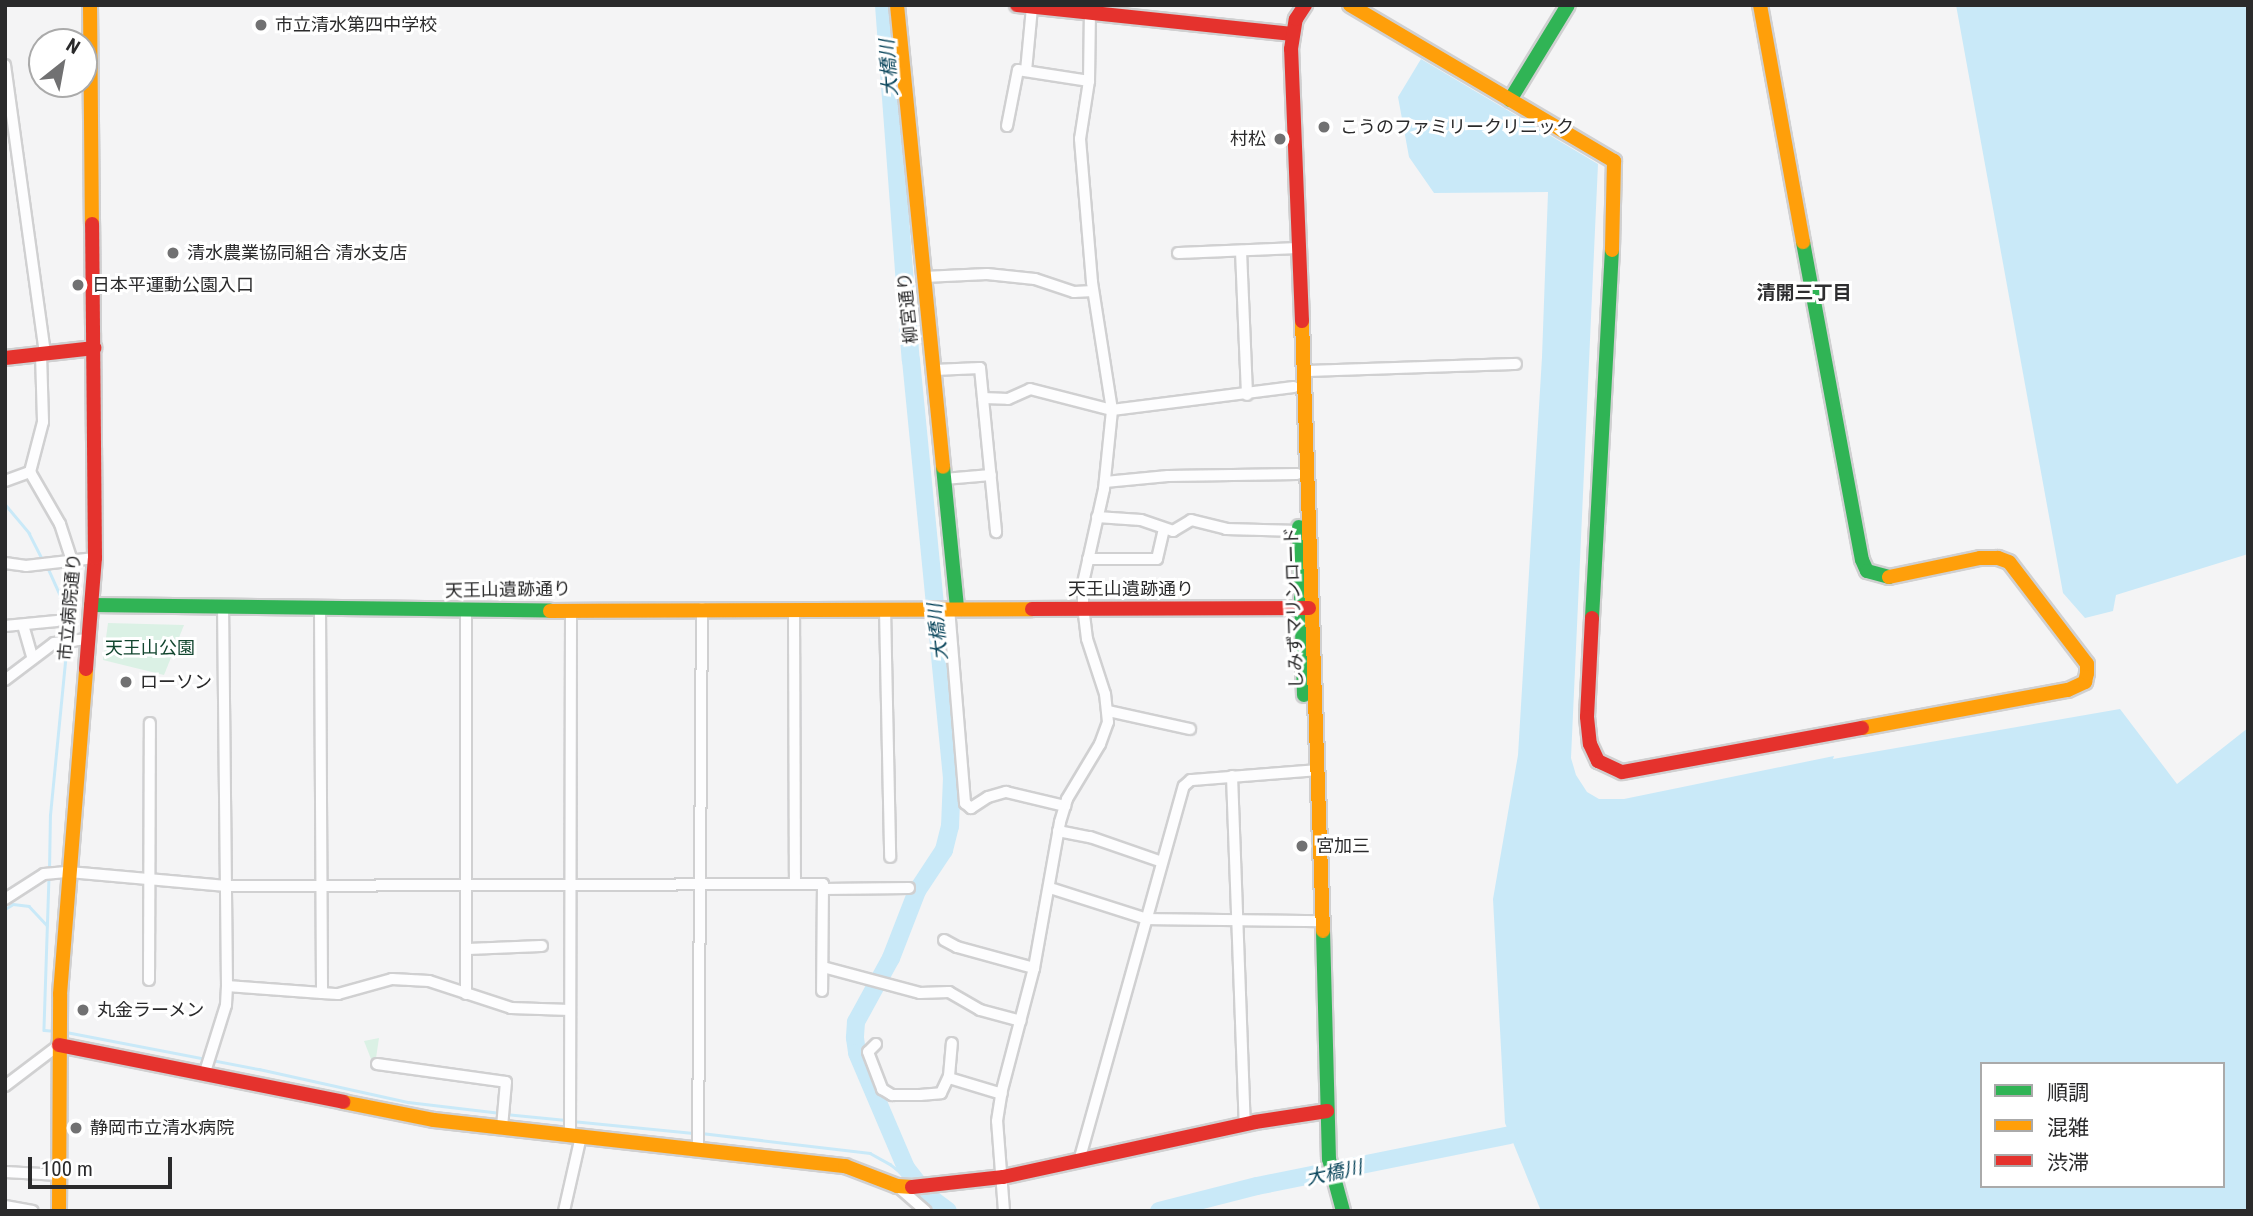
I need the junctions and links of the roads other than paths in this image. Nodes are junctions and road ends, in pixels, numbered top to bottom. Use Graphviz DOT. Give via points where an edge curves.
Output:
graph roads {
  1 [pos="90,5"];
  2 [pos="897,5"];
  3 [pos="1294,5"];
  4 [pos="1305,5"];
  5 [pos="1350,5"];
  6 [pos="1568,5"];
  7 [pos="1760,5"];
  8 [pos="1025,6"];
  9 [pos="1091,9"];
  10 [pos="1287,33"];
  11 [pos="5,65"];
  12 [pos="1026,71"];
  13 [pos="1089,81"];
  14 [pos="1510,100"];
  15 [pos="1007,126"];
  16 [pos="1294,248"];
  17 [pos="1241,251"];
  18 [pos="1178,253"];
  19 [pos="924,276"];
  20 [pos="1093,291"];
  21 [pos="94,348"];
  22 [pos="43,354"];
  23 [pos="5,358"];
  24 [pos="1516,364"];
  25 [pos="933,370"];
  26 [pos="1305,371"];
  27 [pos="1294,387"];
  28 [pos="1247,395"];
  29 [pos="983,398"];
  30 [pos="1112,410"];
  31 [pos="30,472"];
  32 [pos="1297,474"];
  33 [pos="990,475"];
  34 [pos="944,479"];
  35 [pos="5,481"];
  36 [pos="1105,482"];
  37 [pos="1097,517"];
  38 [pos="1164,529"];
  39 [pos="1299,531"];
  40 [pos="996,532"];
  41 [pos="95,558"];
  42 [pos="1088,559"];
  43 [pos="72,560"];
  44 [pos="5,563"];
  45 [pos="91,605"];
  46 [pos="320,608"];
  47 [pos="702,608"];
  48 [pos="951,608"];
  49 [pos="1083,608"];
  50 [pos="1308,608"];
  51 [pos="223,609"];
  52 [pos="571,609"];
  53 [pos="794,609"];
  54 [pos="885,609"];
  55 [pos="466,611"];
  56 [pos="57,621"];
  57 [pos="23,625"];
  58 [pos="5,626"];
  59 [pos="87,639"];
  60 [pos="32,657"];
  61 [pos="5,680"];
  62 [pos="1108,711"];
  63 [pos="149,723"];
  64 [pos="1190,729"];
  65 [pos="1311,770"];
  66 [pos="1232,776"];
  67 [pos="1065,806"];
  68 [pos="1058,831"];
  69 [pos="890,857"];
  70 [pos="1162,862"];
  71 [pos="69,872"];
  72 [pos="149,881"];
  73 [pos="795,884"];
  74 [pos="699,885"];
  75 [pos="226,886"];
  76 [pos="319,886"];
  77 [pos="467,886"];
  78 [pos="570,886"];
  79 [pos="823,888"];
  80 [pos="909,888"];
  81 [pos="1050,888"];
  82 [pos="5,899"];
  83 [pos="1147,919"];
  84 [pos="1237,921"];
  85 [pos="1315,921"];
  86 [pos="944,940"];
  87 [pos="542,946"];
  88 [pos="467,949"];
  89 [pos="823,967"];
  90 [pos="1034,968"];
  91 [pos="149,980"];
  92 [pos="228,986"];
  93 [pos="822,992"];
  94 [pos="322,993"];
  95 [pos="466,994"];
  96 [pos="570,1010"];
  97 [pos="1021,1021"];
  98 [pos="952,1043"];
  99 [pos="876,1044"];
  100 [pos="59,1045"];
  101 [pos="377,1065"];
  102 [pos="205,1072"];
  103 [pos="948,1078"];
  104 [pos="5,1086"];
  105 [pos="1002,1094"];
  106 [pos="1322,1111"];
  107 [pos="1245,1125"];
  108 [pos="502,1127"];
  109 [pos="576,1135"];
  110 [pos="698,1150"];
  111 [pos="1079,1161"];
  112 [pos="5,1172"];
  113 [pos="60,1175"];
  114 [pos="1003,1177"];
  115 [pos="902,1186"];
  116 [pos="1331,1190"];
  117 [pos="5,1206"];
  118 [pos="33,1211"];
  119 [pos="59,1211"];
  120 [pos="565,1211"];
  121 [pos="926,1211"];
  122 [pos="1004,1211"];
  123 [pos="1333,1211"];
  124 [pos="1343,1211"];
  1 -- 21 [label="main road, 市立病院通り"];
  2 -- 19 [label="main road, 柳宮通り"];
  3 -- 10 [label="main road, しみずマリンロード"];
  4 -- 10 [label="main road, しみずマリンロード"];
  5 -- 14 [label="main road"];
  6 -- 14 [label="main road"];
  7 -- 14 [label="main road" via="1867,571 1884,578 1980,558 2008,562 2087,664 2085,682 2077,687 1631,771 1622,772 1598,761 1590,744 1587,718 1616,170 1606,154"];
  8 -- 9 [label="main road"];
  8 -- 12 [label="street"];
  9 -- 10 [label="main road"];
  9 -- 13 [label="street"];
  10 -- 16 [label="main road, しみずマリンロード"];
  11 -- 22 [label="street"];
  12 -- 13 [label="street"];
  12 -- 15 [label="street" via="1018,70"];
  13 -- 20 [label="street" via="1080,139"];
  16 -- 17 [label="street"];
  16 -- 26 [label="main road, しみずマリンロード"];
  16 -- 27 [label="main road, しみずマリンロード"];
  17 -- 18 [label="street"];
  17 -- 28 [label="street"];
  19 -- 20 [label="street" via="987,274 1035,279 1074,292"];
  19 -- 25 [label="main road, 柳宮通り"];
  20 -- 30 [label="street"];
  21 -- 22 [label="main road"];
  21 -- 41 [label="main road, 市立病院通り"];
  22 -- 23 [label="main road"];
  22 -- 31 [label="street" via="43,422"];
  24 -- 26 [label="street"];
  25 -- 29 [label="street" via="980,368"];
  25 -- 34 [label="main road, 柳宮通り"];
  26 -- 50 [label="main road, しみずマリンロード"];
  27 -- 28 [label="street"];
  27 -- 32 [label="main road, しみずマリンロード"];
  28 -- 30 [label="street"];
  29 -- 30 [label="street" via="1007,399 1030,389"];
  29 -- 33 [label="street"];
  30 -- 36 [label="street"];
  31 -- 35 [label="street"];
  31 -- 43 [label="street" via="60,524"];
  32 -- 36 [label="street"];
  32 -- 39 [label="main road, しみずマリンロード"];
  33 -- 34 [label="street"];
  33 -- 40 [label="street"];
  34 -- 48 [label="main road, 柳宮通り"];
  36 -- 37 [label="street"];
  37 -- 38 [label="street" via="1142,520"];
  37 -- 42 [label="street"];
  38 -- 39 [label="street" via="1173,531 1191,520 1226,529"];
  38 -- 42 [label="street" via="1157,559"];
  39 -- 50 [label="main road, しみずマリンロード"];
  41 -- 43 [label="street"];
  41 -- 45 [label="main road, 市立病院通り"];
  42 -- 49 [label="street"];
  43 -- 44 [label="street" via="26,566"];
  45 -- 51 [label="main road, 天王山遺跡通り"];
  45 -- 59 [label="main road, 市立病院通り"];
  46 -- 51 [label="main road, 天王山遺跡通り"];
  46 -- 55 [label="main road, 天王山遺跡通り"];
  46 -- 76 [label="street"];
  47 -- 52 [label="main road, 天王山遺跡通り"];
  47 -- 53 [label="main road, 天王山遺跡通り"];
  47 -- 74 [label="street"];
  48 -- 49 [label="main road, 天王山遺跡通り"];
  48 -- 54 [label="main road, 天王山遺跡通り"];
  48 -- 67 [label="street" via="965,803 971,808 1006,792"];
  49 -- 50 [label="main road, 天王山遺跡通り"];
  49 -- 62 [label="street"];
  50 -- 65 [label="main road, しみずマリンロード"];
  51 -- 75 [label="street"];
  52 -- 55 [label="main road, 天王山遺跡通り"];
  52 -- 78 [label="street"];
  53 -- 54 [label="main road, 天王山遺跡通り"];
  53 -- 73 [label="street"];
  54 -- 69 [label="street"];
  55 -- 77 [label="street"];
  56 -- 57 [label="street"];
  57 -- 58 [label="street"];
  57 -- 60 [label="street"];
  59 -- 60 [label="street" via="54,643"];
  59 -- 71 [label="main road, 市立病院通り"];
  60 -- 61 [label="street"];
  62 -- 64 [label="street"];
  62 -- 67 [label="street" via="1100,744"];
  63 -- 72 [label="street"];
  65 -- 66 [label="street"];
  65 -- 85 [label="main road, しみずマリンロード"];
  66 -- 70 [label="street" via="1191,780 1184,786"];
  66 -- 84 [label="street"];
  67 -- 68 [label="street"];
  68 -- 70 [label="street"];
  68 -- 81 [label="street"];
  70 -- 83 [label="street"];
  71 -- 72 [label="street"];
  71 -- 82 [label="street" via="44,874"];
  71 -- 100 [label="main road, 市立病院通り"];
  72 -- 75 [label="street"];
  72 -- 91 [label="street"];
  73 -- 74 [label="street"];
  73 -- 79 [label="street" via="823,884"];
  74 -- 78 [label="street"];
  74 -- 110 [label="street"];
  75 -- 76 [label="street"];
  75 -- 92 [label="street"];
  76 -- 77 [label="street"];
  76 -- 94 [label="street"];
  77 -- 78 [label="street"];
  77 -- 88 [label="street"];
  78 -- 96 [label="street"];
  79 -- 80 [label="street"];
  79 -- 89 [label="street"];
  81 -- 83 [label="street"];
  81 -- 90 [label="street"];
  83 -- 84 [label="street"];
  83 -- 111 [label="street"];
  84 -- 85 [label="street"];
  84 -- 107 [label="street"];
  85 -- 106 [label="main road, しみずマリンロード"];
  86 -- 90 [label="street"];
  87 -- 88 [label="street"];
  88 -- 95 [label="street"];
  89 -- 93 [label="street"];
  89 -- 97 [label="street" via="920,993 949,992 980,1010"];
  90 -- 97 [label="street"];
  92 -- 94 [label="street"];
  92 -- 102 [label="street"];
  94 -- 95 [label="street" via="338,994 392,979 429,981"];
  95 -- 96 [label="street" via="511,1008"];
  96 -- 109 [label="street"];
  97 -- 105 [label="street"];
  98 -- 103 [label="street"];
  99 -- 103 [label="street" via="868,1052 887,1093 941,1093"];
  100 -- 102 [label="main road"];
  100 -- 104 [label="street"];
  100 -- 113 [label="main road, 市立病院通り"];
  101 -- 108 [label="street" via="506,1082"];
  102 -- 108 [label="main road" via="434,1121"];
  103 -- 105 [label="street"];
  105 -- 114 [label="street" via="997,1121"];
  106 -- 107 [label="main road"];
  106 -- 116 [label="main road, しみずマリンロード" via="1323,1159"];
  107 -- 111 [label="main road"];
  108 -- 109 [label="main road"];
  109 -- 110 [label="main road"];
  109 -- 120 [label="street"];
  110 -- 115 [label="main road" via="845,1166"];
  111 -- 114 [label="main road"];
  112 -- 113 [label="street"];
  113 -- 119 [label="main road, 市立病院通り"];
  114 -- 115 [label="main road"];
  114 -- 122 [label="street"];
  115 -- 121 [label="street"];
  116 -- 123 [label="main road, しみずマリンロード"];
  116 -- 124 [label="main road, しみずマリンロード"];
  117 -- 118 [label="street"];
}
